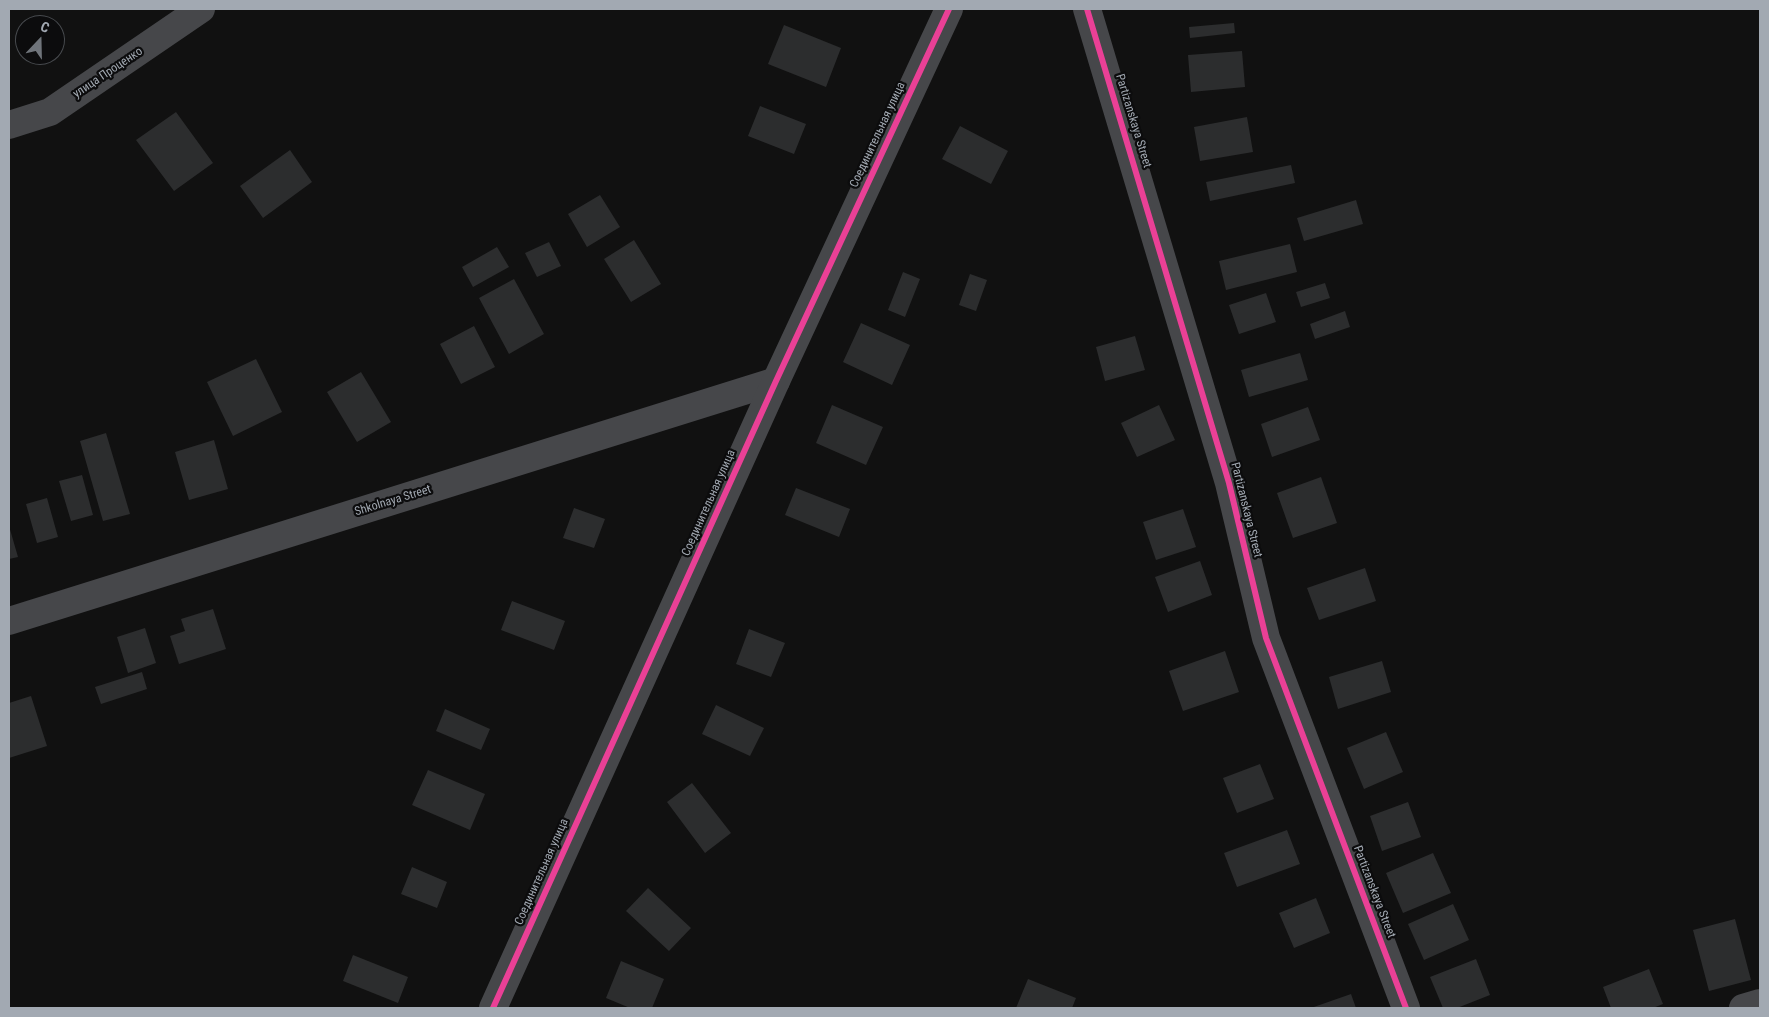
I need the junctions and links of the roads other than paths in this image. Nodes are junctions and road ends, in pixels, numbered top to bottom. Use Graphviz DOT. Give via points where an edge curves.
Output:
graph roads {
  1 [pos="201,9"];
  2 [pos="949,9"];
  3 [pos="1088,9"];
  4 [pos="9,125"];
  5 [pos="776,382"];
  6 [pos="9,621"];
  7 [pos="1760,1003"];
  8 [pos="493,1008"];
  9 [pos="1406,1008"];
  10 [pos="1743,1008"];
  1 -- 4 [label="street, улица Проценко" via="50,112"];
  2 -- 5 [label="street, Соединительная улица"];
  3 -- 9 [label="street, Partizanskaya Street" via="1229,483 1266,638"];
  5 -- 6 [label="street, Shkolnaya Street"];
  5 -- 8 [label="street, Соединительная улица"];
  7 -- 10 [label="street"];
}
